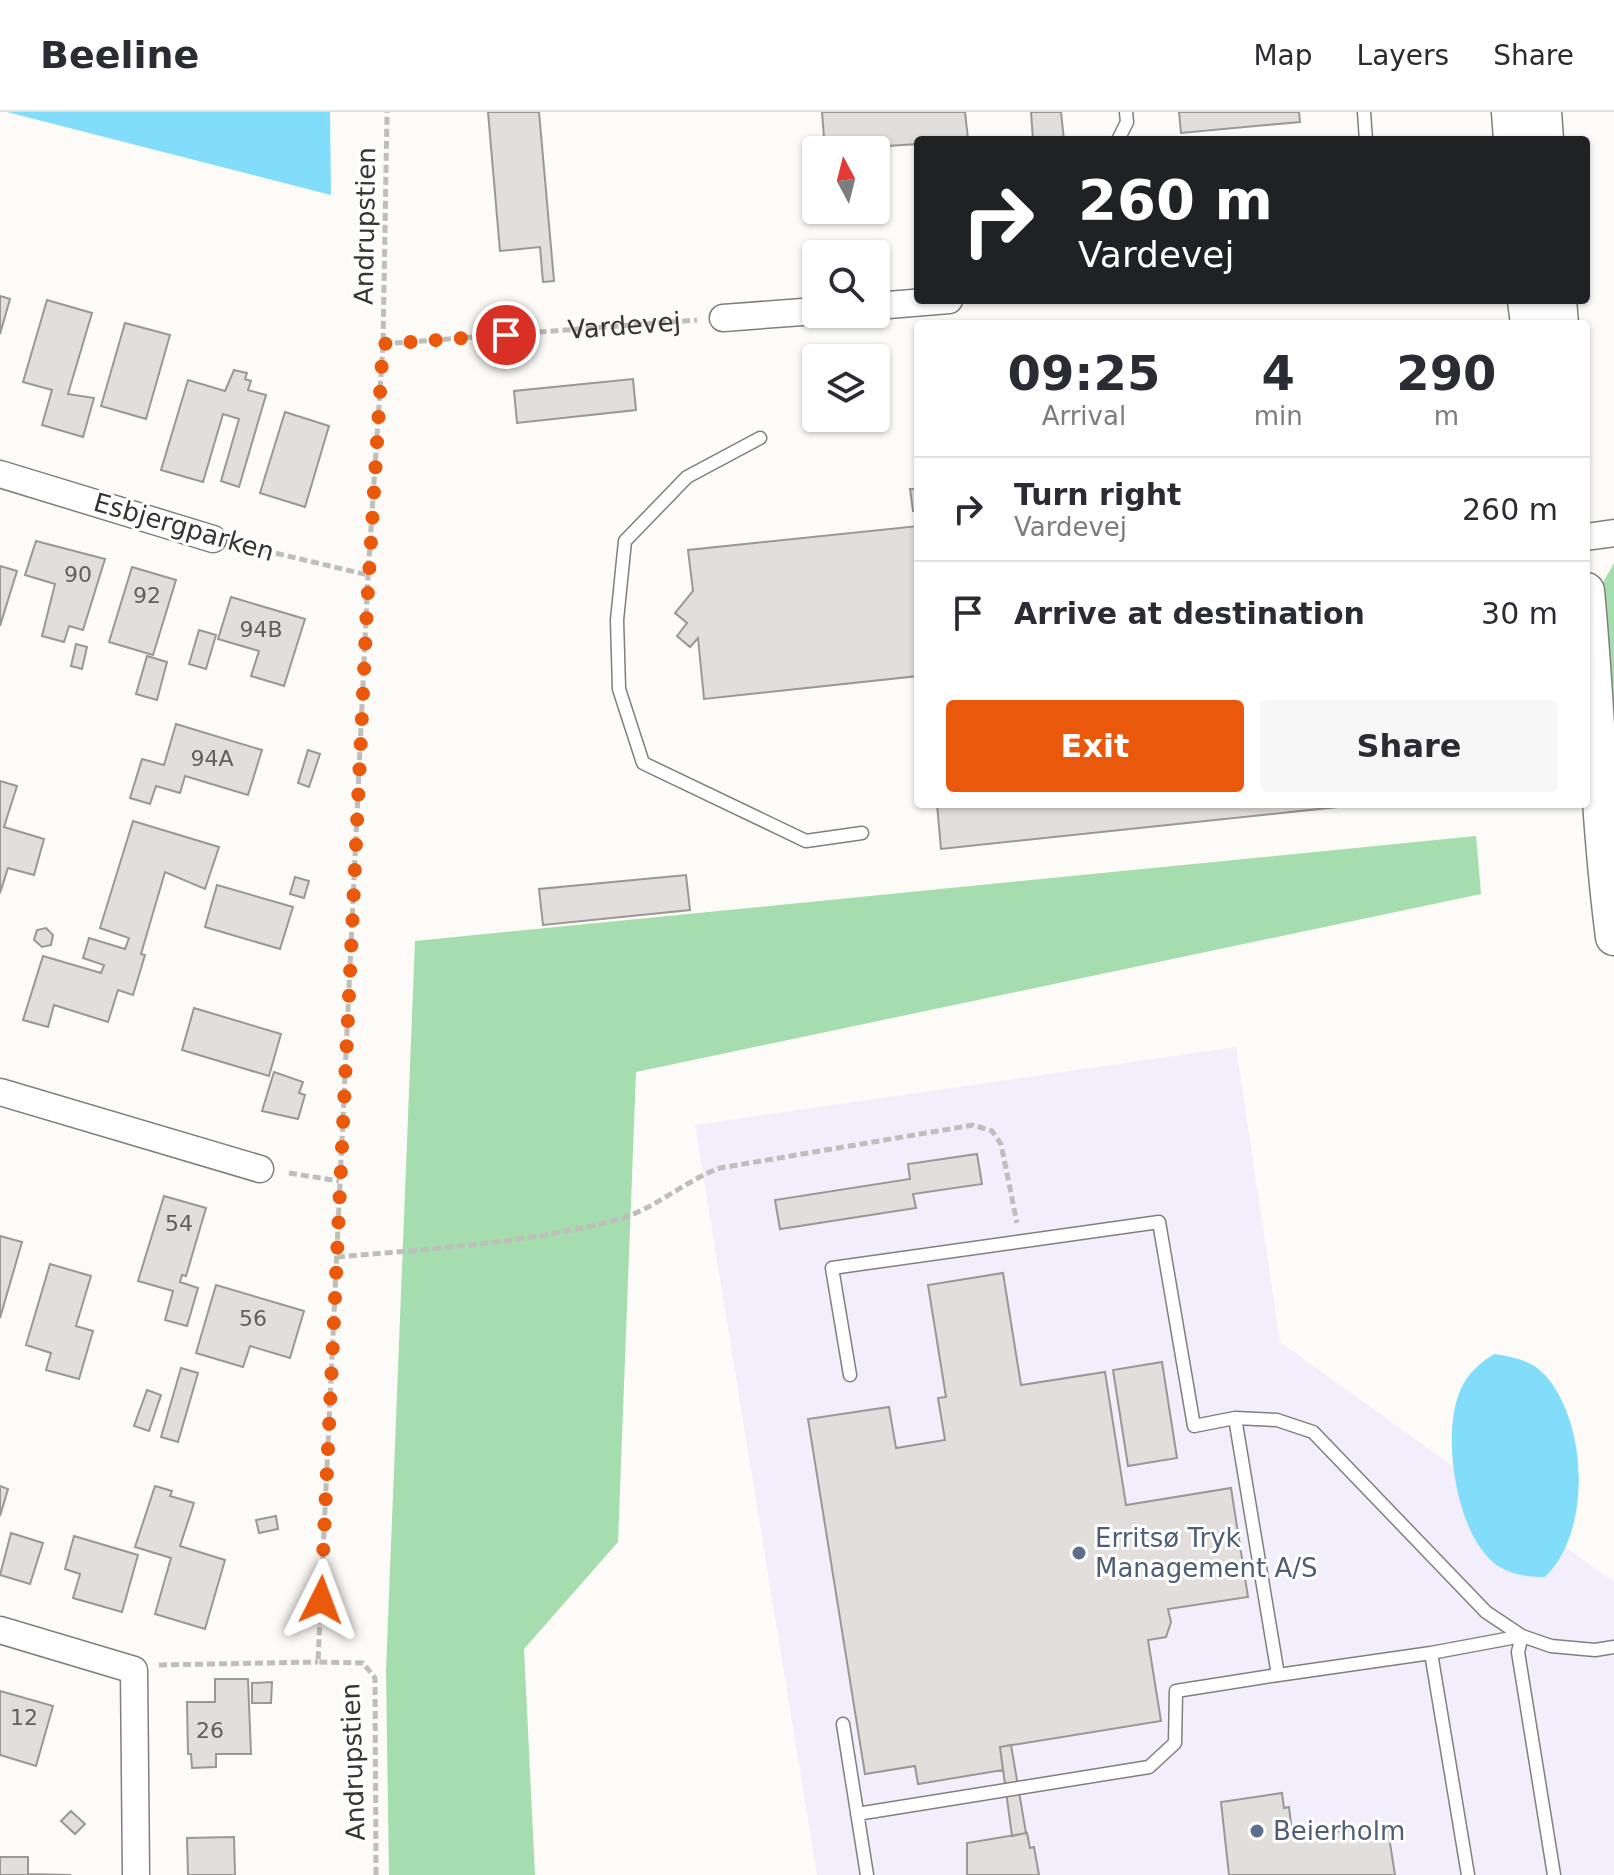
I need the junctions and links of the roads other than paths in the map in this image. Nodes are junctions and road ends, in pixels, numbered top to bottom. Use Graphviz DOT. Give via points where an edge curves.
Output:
graph roads {
  1 [pos="1126,112"];
  2 [pos="1364,112"];
  3 [pos="1510,112"];
  4 [pos="1543,112"];
  5 [pos="1120,136"];
  6 [pos="1366,136"];
  7 [pos="1512,136"];
  8 [pos="1545,136"];
  9 [pos="914,303"];
  10 [pos="890,305"];
  11 [pos="802,312"];
  12 [pos="723,318"];
  13 [pos="760,438"];
  14 [pos="0,474"];
  15 [pos="1614,533"];
  16 [pos="1590,536"];
  17 [pos="213,539"];
  18 [pos="1590,635"];
  19 [pos="1590,792"];
  20 [pos="862,833"];
  21 [pos="1602,844"];
  22 [pos="1614,937"];
  23 [pos="0,1092"];
  24 [pos="260,1169"];
  25 [pos="850,1375"];
  26 [pos="1235,1418"];
  27 [pos="0,1630"];
  28 [pos="1522,1636"];
  29 [pos="1614,1647"];
  30 [pos="1431,1653"];
  31 [pos="1278,1675"];
  32 [pos="843,1724"];
  33 [pos="857,1814"];
  34 [pos="136,1875"];
  35 [pos="867,1875"];
  36 [pos="1468,1875"];
  37 [pos="1554,1875"];
  1 -- 5 [label="lane"];
  2 -- 6 [label="lane"];
  3 -- 7 [label="street"];
  4 -- 8 [label="street"];
  9 -- 10 [label="street"];
  11 -- 12 [label="street"];
  13 -- 20 [label="lane" via="687,477 625,541 617,620 619,689 643,763 806,841"];
  14 -- 17 [label="street, Esbjergparken"];
  15 -- 16 [label="street"];
  18 -- 21 [label="street"];
  19 -- 21 [label="street"];
  21 -- 22 [label="street"];
  23 -- 24 [label="street"];
  25 -- 26 [label="lane" via="832,1268 1159,1222 1194,1426"];
  26 -- 28 [label="lane" via="1277,1420 1313,1432 1486,1612"];
  26 -- 31 [label="lane"];
  27 -- 34 [label="street" via="134,1670"];
  28 -- 29 [label="lane" via="1551,1646"];
  28 -- 30 [label="lane"];
  28 -- 37 [label="lane" via="1518,1652"];
  30 -- 31 [label="lane"];
  30 -- 36 [label="lane"];
  31 -- 33 [label="lane" via="1176,1691 1175,1743 1149,1767"];
  32 -- 33 [label="lane"];
  33 -- 35 [label="lane"];
}
